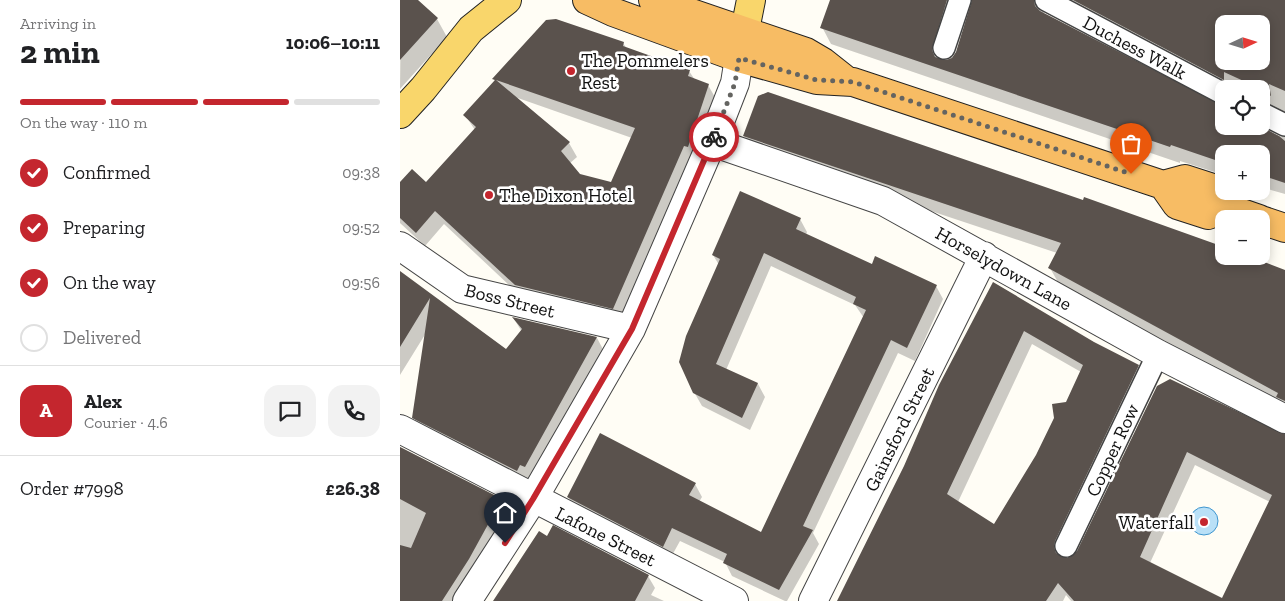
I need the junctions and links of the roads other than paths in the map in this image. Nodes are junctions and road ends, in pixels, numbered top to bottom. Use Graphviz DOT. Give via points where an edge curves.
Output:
graph roads {
  1 [pos="507,0"];
  2 [pos="587,0"];
  3 [pos="653,0"];
  4 [pos="751,0"];
  5 [pos="960,0"];
  6 [pos="1046,0"];
  7 [pos="745,30"];
  8 [pos="944,48"];
  9 [pos="739,58"];
  10 [pos="847,81"];
  11 [pos="1215,89"];
  12 [pos="400,114"];
  13 [pos="1270,118"];
  14 [pos="1285,125"];
  15 [pos="712,142"];
  16 [pos="1233,210"];
  17 [pos="1270,223"];
  18 [pos="1285,228"];
  19 [pos="400,246"];
  20 [pos="984,256"];
  21 [pos="632,329"];
  22 [pos="1158,354"];
  23 [pos="1285,419"];
  24 [pos="400,429"];
  25 [pos="533,499"];
  26 [pos="1066,546"];
  27 [pos="466,601"];
  28 [pos="734,601"];
  29 [pos="813,601"];
  1 -- 12 [label="main road" via="471,29"];
  2 -- 9 [label="highway"];
  3 -- 7 [label="highway"];
  4 -- 7 [label="main road"];
  5 -- 8 [label="street"];
  6 -- 11 [label="street, Duchess Walk"];
  7 -- 10 [label="highway" via="806,52"];
  9 -- 10 [label="highway" via="817,80"];
  9 -- 15 [label="street" via="735,83"];
  10 -- 16 [label="highway" via="1162,185 1185,178 1216,189 1227,208"];
  13 -- 14 [label="street"];
  15 -- 20 [label="street, Horselydown Lane" via="883,200"];
  15 -- 21 [label="street"];
  17 -- 18 [label="highway"];
  19 -- 21 [label="street, Boss Street" via="462,289"];
  20 -- 22 [label="street, Horselydown Lane"];
  20 -- 29 [label="street, Gainsford Street"];
  21 -- 25 [label="street"];
  22 -- 23 [label="street, Horselydown Lane"];
  22 -- 26 [label="street, Copper Row"];
  24 -- 25 [label="street, Lafone Street"];
  25 -- 27 [label="street"];
  25 -- 28 [label="street, Lafone Street"];
}
